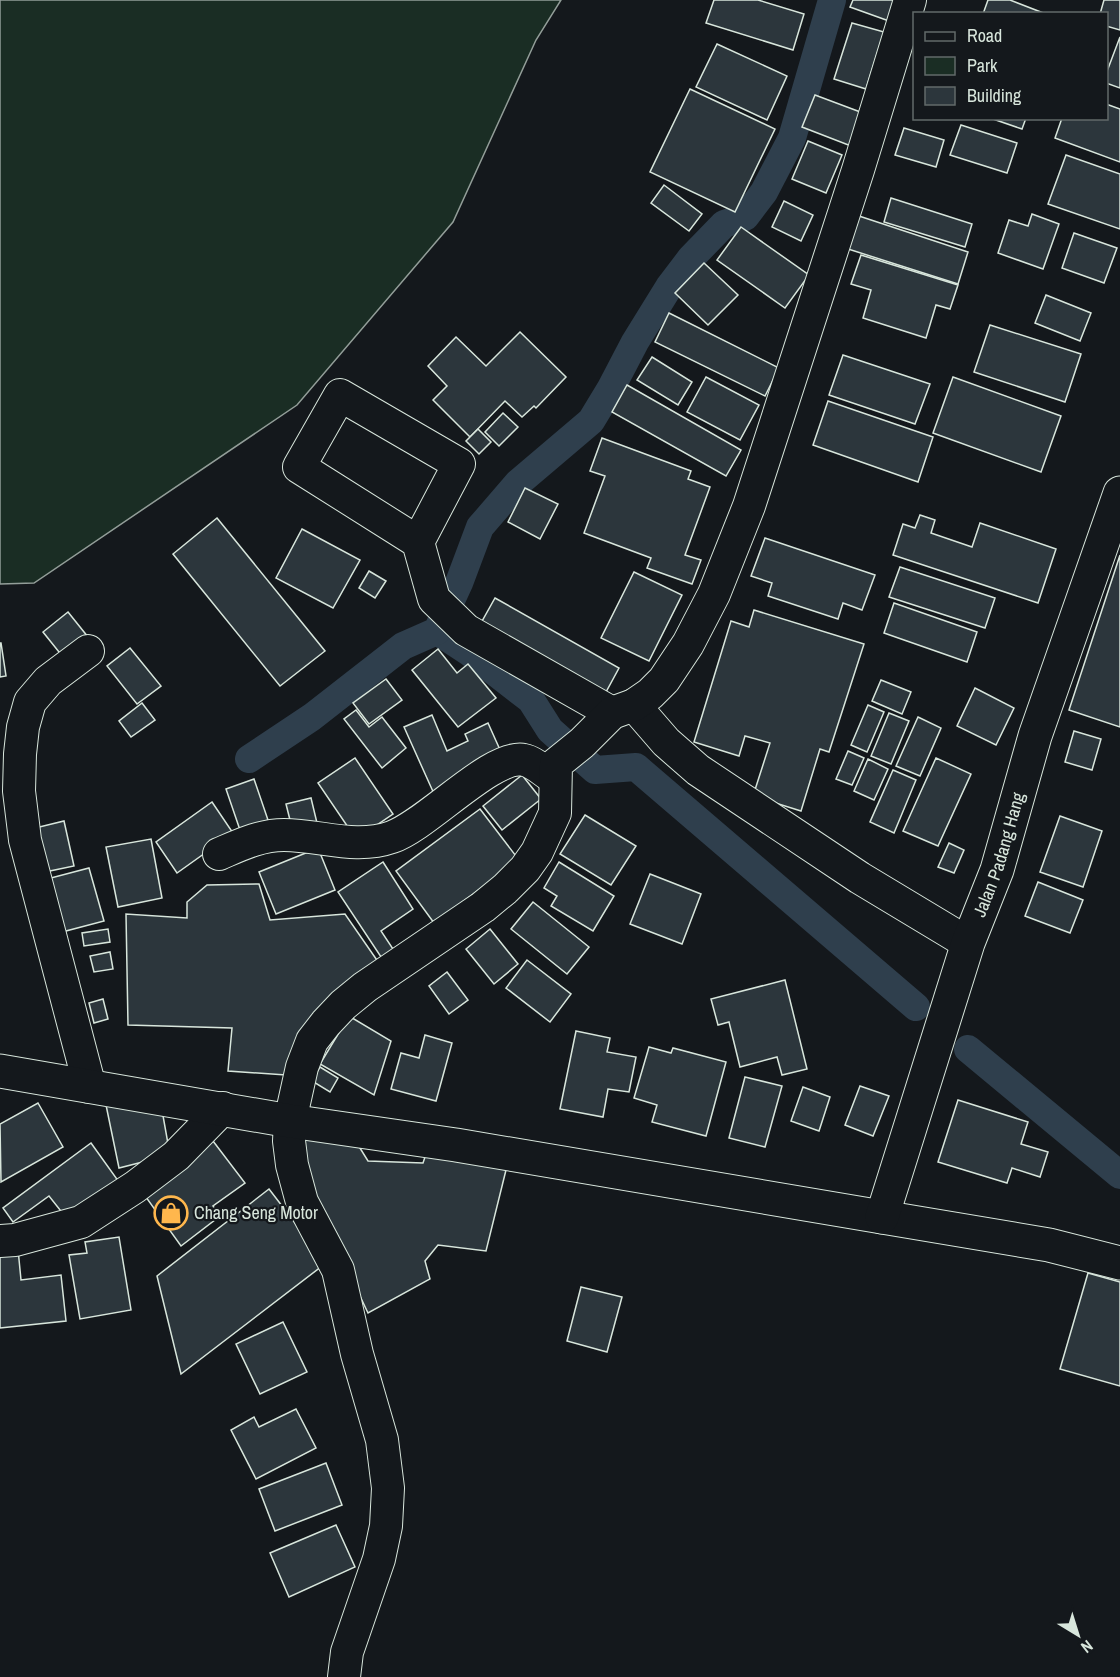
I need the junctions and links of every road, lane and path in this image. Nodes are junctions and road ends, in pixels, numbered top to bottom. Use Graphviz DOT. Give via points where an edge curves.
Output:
graph roads {
  1 [pos="910,0"];
  2 [pos="1120,493"];
  3 [pos="418,542"];
  4 [pos="88,651"];
  5 [pos="623,709"];
  6 [pos="555,772"];
  7 [pos="219,854"];
  8 [pos="965,953"];
  9 [pos="0,1071"];
  10 [pos="90,1087"];
  11 [pos="223,1108"];
  12 [pos="290,1121"];
  13 [pos="882,1216"];
  14 [pos="0,1241"];
  15 [pos="1120,1263"];
  16 [pos="344,1677"];
  1 -- 5 [label="street" via="749,506 714,594 664,680 650,694"];
  2 -- 8 [label="main road, Jalan Padang Hang" via="1035,736 997,870"];
  3 -- 3 [label="street" via="299,467 340,394 459,464"];
  3 -- 5 [label="street" via="434,599 466,630"];
  4 -- 10 [label="street" via="48,681 30,702 23,727 19,790 25,840"];
  5 -- 6 [label="street"];
  5 -- 8 [label="street" via="698,770"];
  6 -- 7 [label="street" via="525,759 511,760 413,826 376,841 284,835 264,837"];
  6 -- 12 [label="street" via="555,813 525,869 483,907 365,987 326,1023 312,1041 302,1067"];
  8 -- 13 [label="main road, Jalan Padang Hang"];
  9 -- 10 [label="main road"];
  10 -- 11 [label="main road"];
  11 -- 12 [label="main road"];
  11 -- 14 [label="street" via="176,1156 81,1222"];
  12 -- 13 [label="main road"];
  12 -- 16 [label="street" via="289,1141 302,1202 338,1270 382,1440 388,1488 387,1526 380,1559 347,1652"];
  13 -- 15 [label="main road" via="1049,1245"];
}
